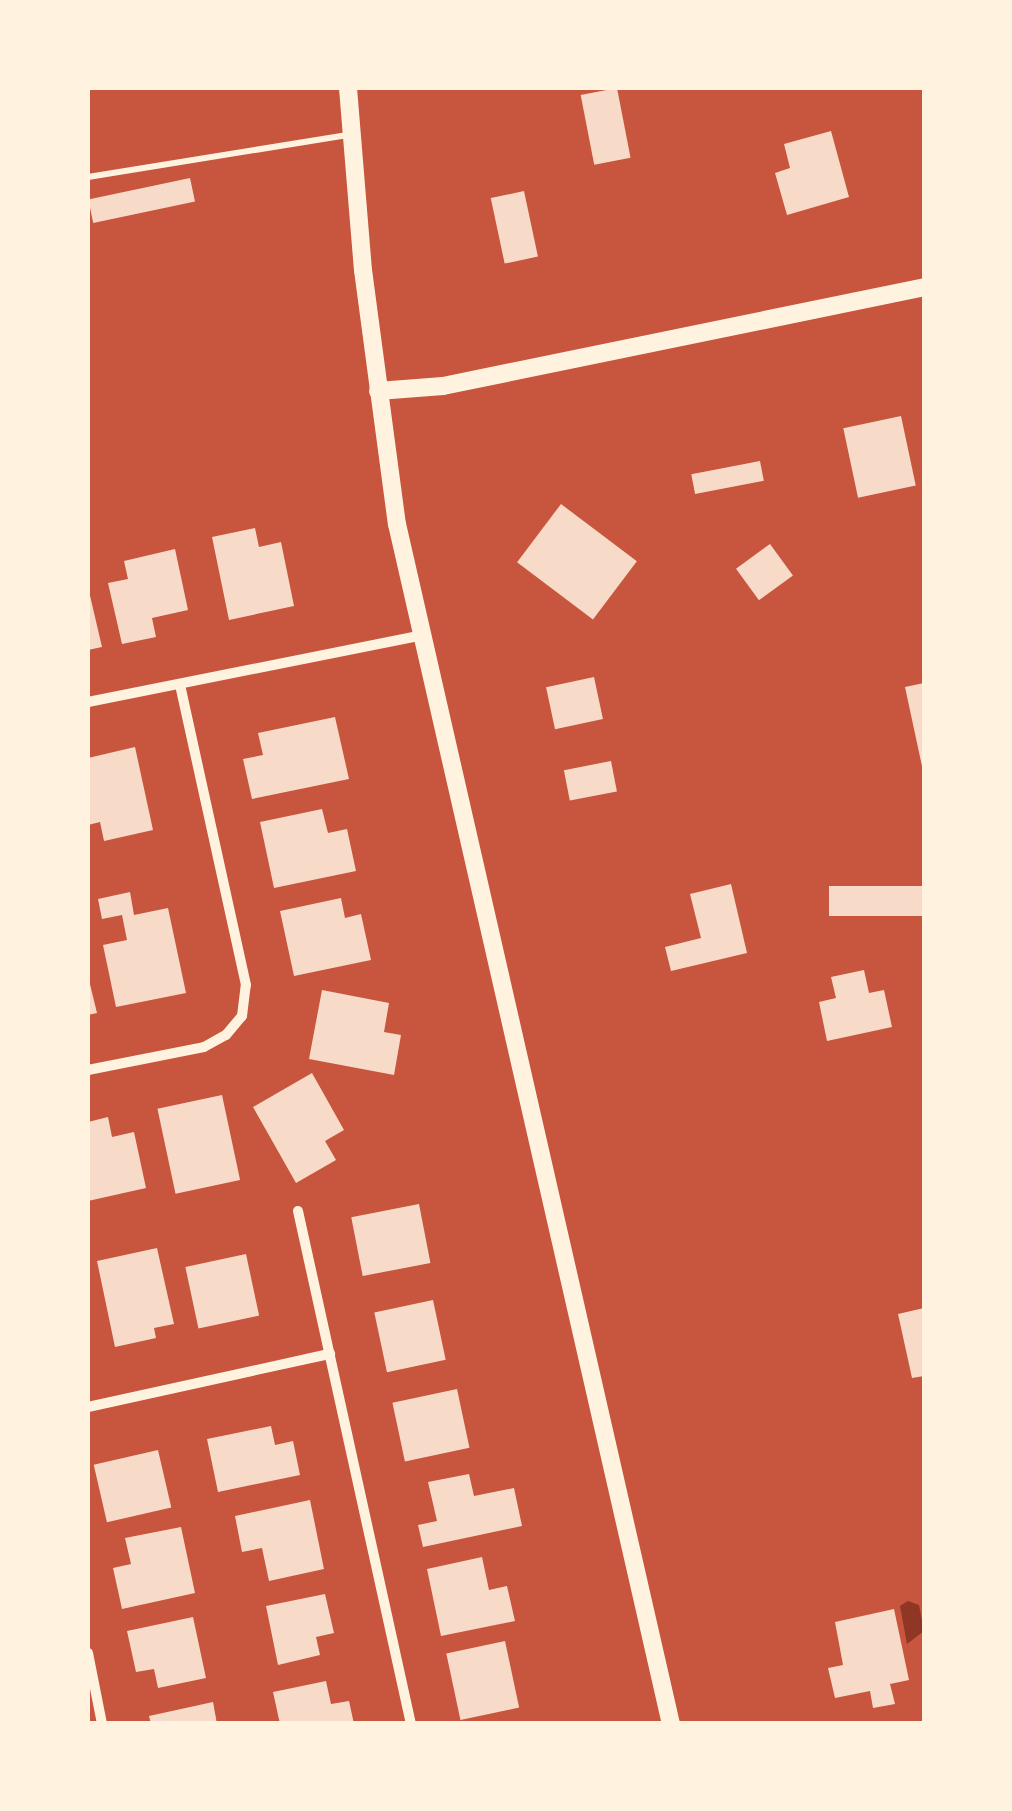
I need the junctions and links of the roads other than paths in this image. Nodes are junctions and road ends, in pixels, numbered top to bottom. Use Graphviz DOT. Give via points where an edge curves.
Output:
graph roads {
  1 [pos="348,88"];
  2 [pos="353,134"];
  3 [pos="88,177"];
  4 [pos="924,287"];
  5 [pos="378,392"];
  6 [pos="423,635"];
  7 [pos="180,684"];
  8 [pos="88,702"];
  9 [pos="88,1070"];
  10 [pos="298,1211"];
  11 [pos="330,1354"];
  12 [pos="88,1408"];
  13 [pos="88,1653"];
  14 [pos="102,1724"];
  15 [pos="411,1724"];
  16 [pos="671,1724"];
  1 -- 2 [label="main road"];
  2 -- 3 [label="lane"];
  2 -- 5 [label="main road"];
  4 -- 5 [label="main road" via="442,386"];
  5 -- 6 [label="main road" via="397,524"];
  6 -- 7 [label="street"];
  6 -- 16 [label="main road"];
  7 -- 8 [label="street"];
  7 -- 9 [label="street" via="246,985 242,1016 204,1047"];
  10 -- 11 [label="street"];
  11 -- 12 [label="street"];
  11 -- 15 [label="street"];
  13 -- 14 [label="street"];
}
